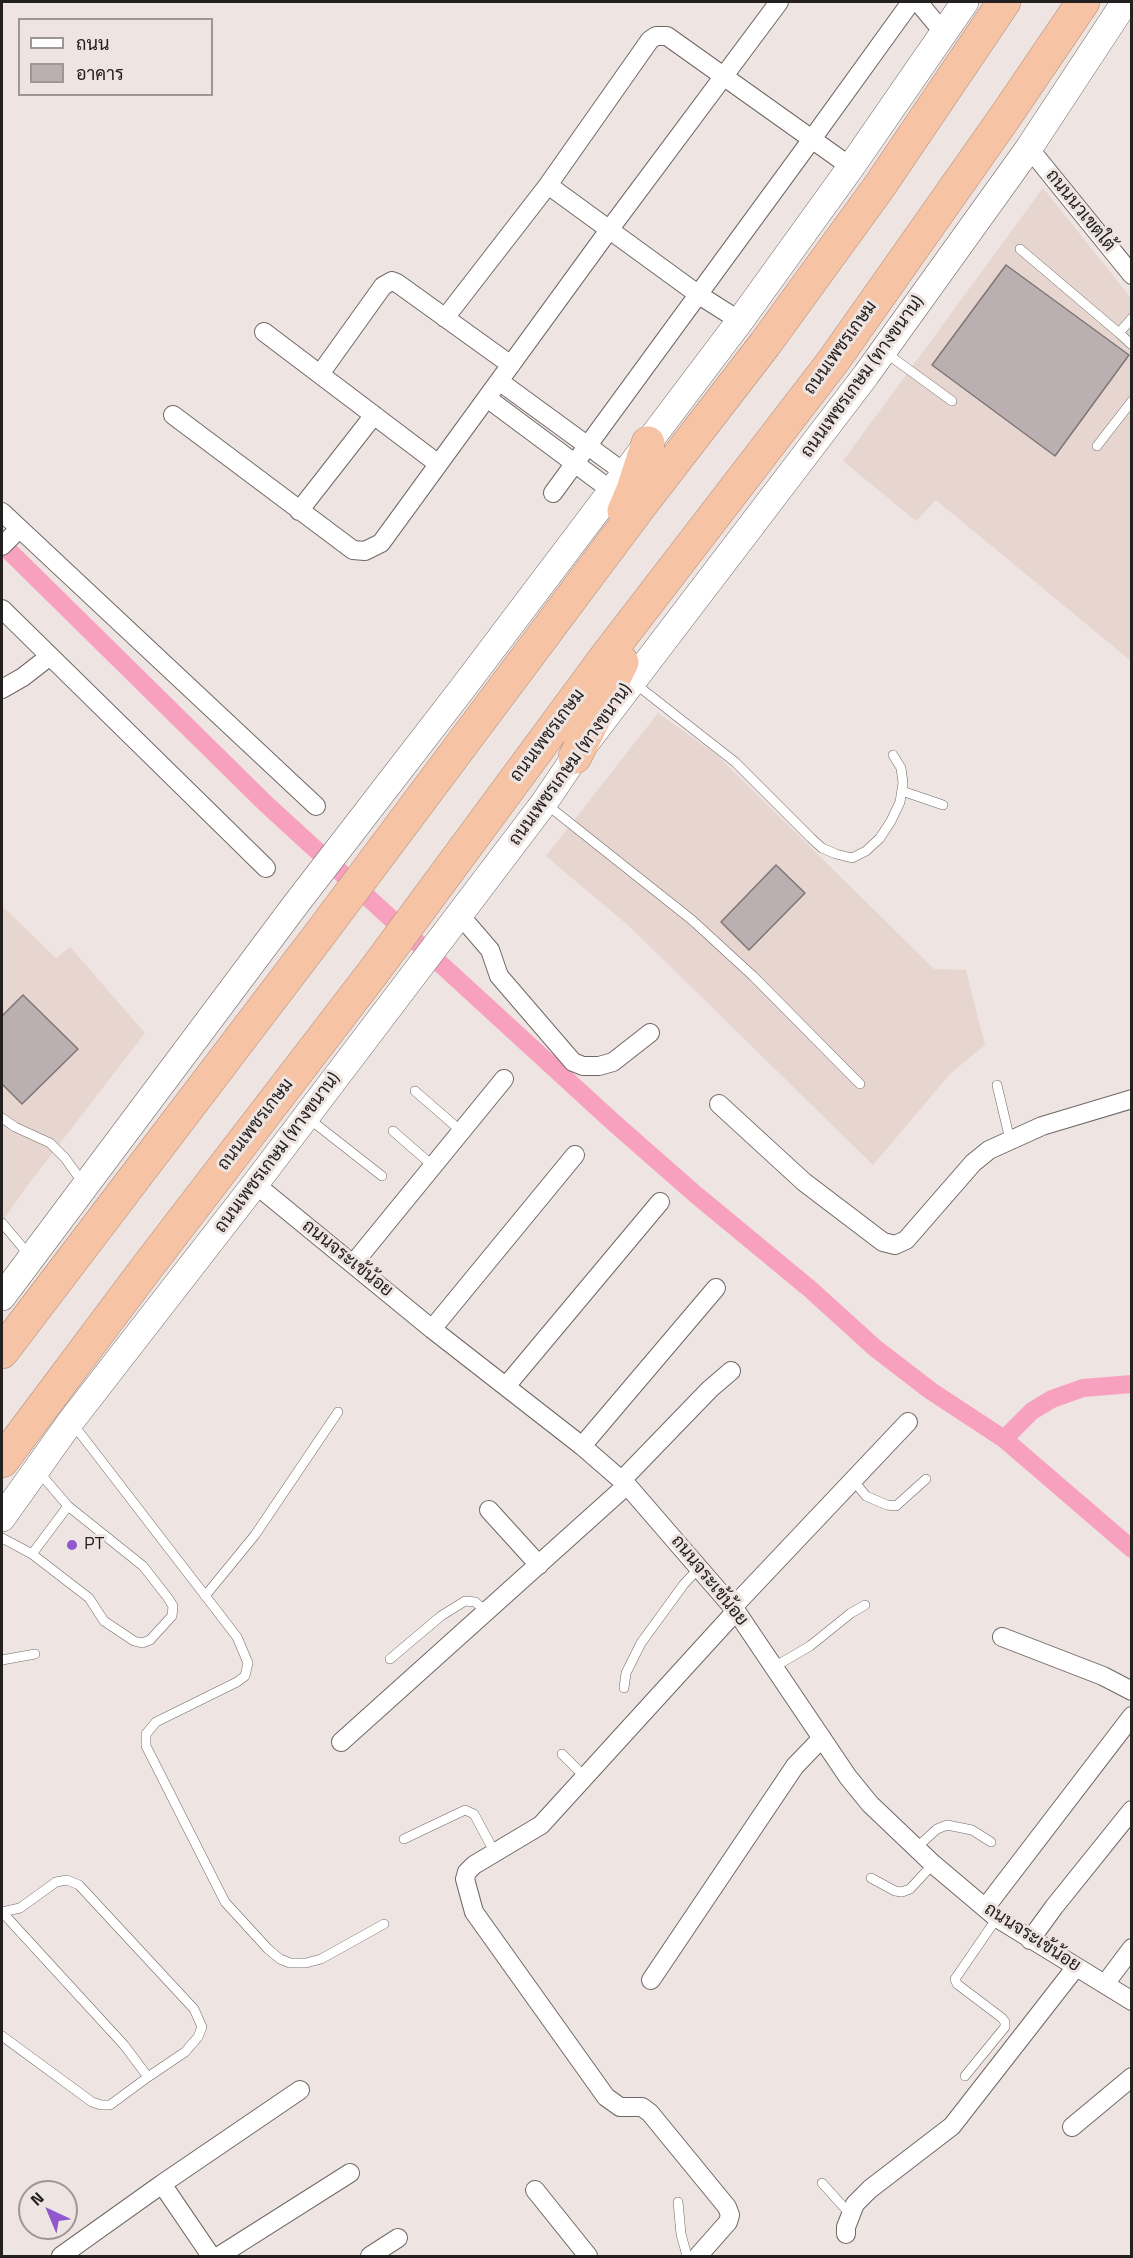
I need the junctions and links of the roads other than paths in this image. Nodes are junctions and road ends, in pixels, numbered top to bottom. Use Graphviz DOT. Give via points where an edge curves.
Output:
graph roads {
  1 [pos="779,2"];
  2 [pos="911,2"];
  3 [pos="918,2"];
  4 [pos="965,2"];
  5 [pos="1004,2"];
  6 [pos="1083,2"];
  7 [pos="1125,2"];
  8 [pos="944,33"];
  9 [pos="724,76"];
  10 [pos="813,139"];
  11 [pos="1029,148"];
  12 [pos="851,167"];
  13 [pos="548,185"];
  14 [pos="609,230"];
  15 [pos="1020,249"];
  16 [pos="1131,275"];
  17 [pos="699,295"];
  18 [pos="445,318"];
  19 [pos="1131,318"];
  20 [pos="740,321"];
  21 [pos="264,332"];
  22 [pos="1119,333"];
  23 [pos="1131,345"];
  24 [pos="884,351"];
  25 [pos="511,365"];
  26 [pos="320,374"];
  27 [pos="500,381"];
  28 [pos="487,398"];
  29 [pos="952,401"];
  30 [pos="1131,401"];
  31 [pos="174,415"];
  32 [pos="374,415"];
  33 [pos="648,443"];
  34 [pos="587,445"];
  35 [pos="1097,446"];
  36 [pos="437,463"];
  37 [pos="574,463"];
  38 [pos="619,482"];
  39 [pos="553,493"];
  40 [pos="300,511"];
  41 [pos="2,512"];
  42 [pos="10,537"];
  43 [pos="607,551"];
  44 [pos="644,608"];
  45 [pos="2,609"];
  46 [pos="50,656"];
  47 [pos="633,681"];
  48 [pos="2,689"];
  49 [pos="894,755"];
  50 [pos="575,757"];
  51 [pos="902,791"];
  52 [pos="544,803"];
  53 [pos="943,805"];
  54 [pos="316,806"];
  55 [pos="266,868"];
  56 [pos="456,918"];
  57 [pos="650,1033"];
  58 [pos="504,1079"];
  59 [pos="860,1084"];
  60 [pos="997,1085"];
  61 [pos="415,1092"];
  62 [pos="1131,1099"];
  63 [pos="719,1104"];
  64 [pos="306,1116"];
  65 [pos="2,1118"];
  66 [pos="393,1131"];
  67 [pos="461,1131"];
  68 [pos="1010,1140"];
  69 [pos="575,1155"];
  70 [pos="433,1166"];
  71 [pos="382,1176"];
  72 [pos="255,1184"];
  73 [pos="84,1185"];
  74 [pos="660,1202"];
  75 [pos="2,1223"];
  76 [pos="31,1257"];
  77 [pos="353,1264"];
  78 [pos="716,1288"];
  79 [pos="2,1297"];
  80 [pos="432,1329"];
  81 [pos="2,1352"];
  82 [pos="731,1371"];
  83 [pos="507,1386"];
  84 [pos="339,1412"];
  85 [pos="71,1421"];
  86 [pos="908,1422"];
  87 [pos="582,1446"];
  88 [pos="2,1461"];
  89 [pos="37,1469"];
  90 [pos="926,1479"];
  91 [pos="853,1480"];
  92 [pos="625,1483"];
  93 [pos="68,1506"];
  94 [pos="489,1510"];
  95 [pos="2,1518"];
  96 [pos="2,1538"];
  97 [pos="32,1554"];
  98 [pos="539,1564"];
  99 [pos="700,1567"];
  100 [pos="205,1596"];
  101 [pos="865,1605"];
  102 [pos="735,1609"];
  103 [pos="486,1611"];
  104 [pos="1002,1637"];
  105 [pos="35,1654"];
  106 [pos="390,1659"];
  107 [pos="2,1660"];
  108 [pos="774,1667"];
  109 [pos="624,1688"];
  110 [pos="1131,1691"];
  111 [pos="1131,1716"];
  112 [pos="822,1738"];
  113 [pos="341,1742"];
  114 [pos="562,1754"];
  115 [pos="585,1777"];
  116 [pos="1131,1810"];
  117 [pos="404,1839"];
  118 [pos="991,1842"];
  119 [pos="916,1848"];
  120 [pos="495,1853"];
  121 [pos="933,1864"];
  122 [pos="871,1878"];
  123 [pos="2,1912"];
  124 [pos="991,1913"];
  125 [pos="384,1924"];
  126 [pos="1030,1940"];
  127 [pos="1131,1948"];
  128 [pos="1076,1967"];
  129 [pos="651,1980"];
  130 [pos="1105,1984"];
  131 [pos="1131,2001"];
  132 [pos="2,2036"];
  133 [pos="965,2076"];
  134 [pos="148,2077"];
  135 [pos="1131,2077"];
  136 [pos="300,2090"];
  137 [pos="1072,2127"];
  138 [pos="350,2173"];
  139 [pos="822,2183"];
  140 [pos="162,2184"];
  141 [pos="535,2190"];
  142 [pos="678,2202"];
  143 [pos="850,2214"];
  144 [pos="846,2234"];
  145 [pos="398,2238"];
  146 [pos="61,2256"];
  147 [pos="211,2256"];
  148 [pos="219,2256"];
  149 [pos="370,2256"];
  150 [pos="588,2256"];
  151 [pos="687,2256"];
  152 [pos="698,2256"];
  1 -- 9 [label="street"];
  2 -- 10 [label="street"];
  3 -- 8 [label="street"];
  4 -- 8 [label="main road"];
  5 -- 43 [label="highway" via="873,196"];
  6 -- 44 [label="highway, ถนนเพชรเกษม" via="834,360"];
  7 -- 11 [label="main road, ถนนเพชรเกษม (ทางขนาน)"];
  8 -- 12 [label="main road"];
  9 -- 10 [label="street"];
  9 -- 13 [label="street" via="667,36 656,36"];
  9 -- 14 [label="street"];
  10 -- 12 [label="street"];
  10 -- 17 [label="street"];
  11 -- 16 [label="street, ถนนนวเขตใต้"];
  11 -- 24 [label="main road, ถนนเพชรเกษม (ทางขนาน)"];
  12 -- 20 [label="main road"];
  13 -- 14 [label="street"];
  13 -- 18 [label="street"];
  14 -- 17 [label="street"];
  14 -- 25 [label="street"];
  15 -- 22 [label="lane"];
  17 -- 20 [label="street"];
  17 -- 34 [label="street"];
  18 -- 25 [label="street"];
  18 -- 26 [label="street" via="397,283 388,282"];
  19 -- 22 [label="lane"];
  20 -- 33 [label="main road"];
  21 -- 26 [label="street"];
  22 -- 23 [label="lane"];
  24 -- 29 [label="lane"];
  24 -- 47 [label="main road, ถนนเพชรเกษม (ทางขนาน)"];
  25 -- 27 [label="street"];
  26 -- 32 [label="street"];
  27 -- 28 [label="street"];
  27 -- 34 [label="street"];
  28 -- 36 [label="street"];
  28 -- 37 [label="street"];
  30 -- 35 [label="lane"];
  31 -- 40 [label="street"];
  32 -- 36 [label="street"];
  32 -- 40 [label="street"];
  33 -- 38 [label="main road"];
  33 -- 43 [label="highway"];
  34 -- 37 [label="street"];
  34 -- 38 [label="street"];
  36 -- 40 [label="street" via="381,543 365,550 353,550"];
  37 -- 38 [label="street"];
  37 -- 39 [label="street"];
  38 -- 73 [label="main road"];
  41 -- 42 [label="street"];
  42 -- 54 [label="street" via="224,717"];
  43 -- 81 [label="highway"];
  44 -- 50 [label="highway" via="629,648"];
  44 -- 88 [label="highway, ถนนเพชรเกษม"];
  45 -- 46 [label="street"];
  46 -- 48 [label="street"];
  46 -- 55 [label="street"];
  47 -- 50 [label="main road, ถนนเพชรเกษม (ทางขนาน)"];
  47 -- 51 [label="lane" via="735,762 822,848 836,854 852,858 880,838"];
  49 -- 51 [label="lane" via="901,768"];
  50 -- 52 [label="main road, ถนนเพชรเกษม (ทางขนาน)"];
  51 -- 53 [label="lane"];
  52 -- 56 [label="main road, ถนนเพชรเกษม (ทางขนาน)"];
  52 -- 59 [label="lane" via="692,920"];
  56 -- 57 [label="street" via="490,950 499,976 573,1062 583,1066 614,1062"];
  56 -- 64 [label="main road, ถนนเพชรเกษม (ทางขนาน)"];
  58 -- 67 [label="street"];
  60 -- 68 [label="lane"];
  61 -- 67 [label="lane"];
  62 -- 68 [label="street"];
  63 -- 68 [label="street" via="804,1182 883,1242 895,1245 906,1240 973,1163"];
  64 -- 71 [label="lane"];
  64 -- 72 [label="main road, ถนนเพชรเกษม (ทางขนาน)"];
  65 -- 73 [label="lane" via="50,1143"];
  66 -- 70 [label="lane"];
  67 -- 70 [label="street"];
  69 -- 80 [label="street"];
  70 -- 77 [label="street"];
  72 -- 77 [label="street, ถนนจระเข้น้อย"];
  72 -- 85 [label="main road, ถนนเพชรเกษม (ทางขนาน)"];
  73 -- 76 [label="main road"];
  74 -- 83 [label="street"];
  75 -- 76 [label="lane"];
  76 -- 79 [label="main road"];
  77 -- 80 [label="street, ถนนจระเข้น้อย"];
  78 -- 87 [label="street"];
  80 -- 83 [label="street, ถนนจระเข้น้อย"];
  82 -- 92 [label="street"];
  83 -- 87 [label="street, ถนนจระเข้น้อย"];
  84 -- 100 [label="lane" via="255,1535"];
  85 -- 89 [label="main road, ถนนเพชรเกษม (ทางขนาน)"];
  85 -- 100 [label="lane"];
  86 -- 91 [label="street"];
  87 -- 92 [label="street, ถนนจระเข้น้อย"];
  89 -- 93 [label="lane"];
  89 -- 95 [label="main road, ถนนเพชรเกษม (ทางขนาน)"];
  90 -- 91 [label="lane" via="896,1506 866,1496"];
  91 -- 102 [label="street"];
  92 -- 98 [label="street"];
  92 -- 99 [label="street, ถนนจระเข้น้อย"];
  93 -- 97 [label="lane"];
  93 -- 97 [label="lane" via="143,1566 168,1598 172,1616 150,1640 134,1641 104,1621 89,1598"];
  94 -- 98 [label="street"];
  96 -- 97 [label="lane"];
  98 -- 103 [label="street"];
  99 -- 102 [label="street, ถนนจระเข้น้อย"];
  99 -- 109 [label="lane" via="641,1643 626,1673"];
  100 -- 125 [label="lane" via="237,1637 248,1663 244,1676 156,1722 146,1734 146,1746 225,1902 268,1949 290,1963 321,1959"];
  101 -- 108 [label="lane"];
  102 -- 108 [label="street, ถนนจระเข้น้อย"];
  102 -- 115 [label="street"];
  103 -- 106 [label="lane" via="475,1602 465,1601"];
  103 -- 113 [label="street"];
  104 -- 110 [label="street" via="1103,1676"];
  105 -- 107 [label="lane"];
  108 -- 112 [label="street, ถนนจระเข้น้อย"];
  111 -- 124 [label="street"];
  112 -- 119 [label="street, ถนนจระเข้น้อย" via="870,1804"];
  112 -- 129 [label="street" via="795,1766"];
  114 -- 115 [label="lane"];
  115 -- 120 [label="street" via="541,1825"];
  116 -- 126 [label="street"];
  117 -- 120 [label="lane" via="465,1810 479,1821"];
  118 -- 119 [label="lane" via="972,1830 947,1825"];
  119 -- 121 [label="street, ถนนจระเข้น้อย"];
  120 -- 152 [label="street" via="467,1872 465,1879 474,1912 606,2097 620,2107 642,2107 650,2113 730,2215"];
  121 -- 122 [label="lane" via="910,1889 902,1892"];
  121 -- 124 [label="street, ถนนจระเข้น้อย"];
  123 -- 134 [label="lane" via="124,2045"];
  123 -- 134 [label="lane" via="20,1908 56,1882 67,1880 79,1885 194,2008 202,2028 198,2037"];
  124 -- 126 [label="street, ถนนจระเข้น้อย"];
  124 -- 133 [label="lane" via="955,1980 1005,2022 1005,2027"];
  126 -- 128 [label="street, ถนนจระเข้น้อย"];
  127 -- 130 [label="street"];
  128 -- 130 [label="street, ถนนจระเข้น้อย"];
  128 -- 143 [label="street" via="952,2126 870,2189"];
  130 -- 131 [label="street, ถนนจระเข้น้อย"];
  132 -- 134 [label="lane" via="101,2105 110,2105"];
  135 -- 137 [label="street"];
  136 -- 140 [label="street"];
  138 -- 148 [label="street"];
  139 -- 143 [label="lane"];
  140 -- 146 [label="street"];
  140 -- 147 [label="street"];
  141 -- 150 [label="street"];
  142 -- 151 [label="lane"];
  143 -- 144 [label="street"];
  145 -- 149 [label="street"];
}
